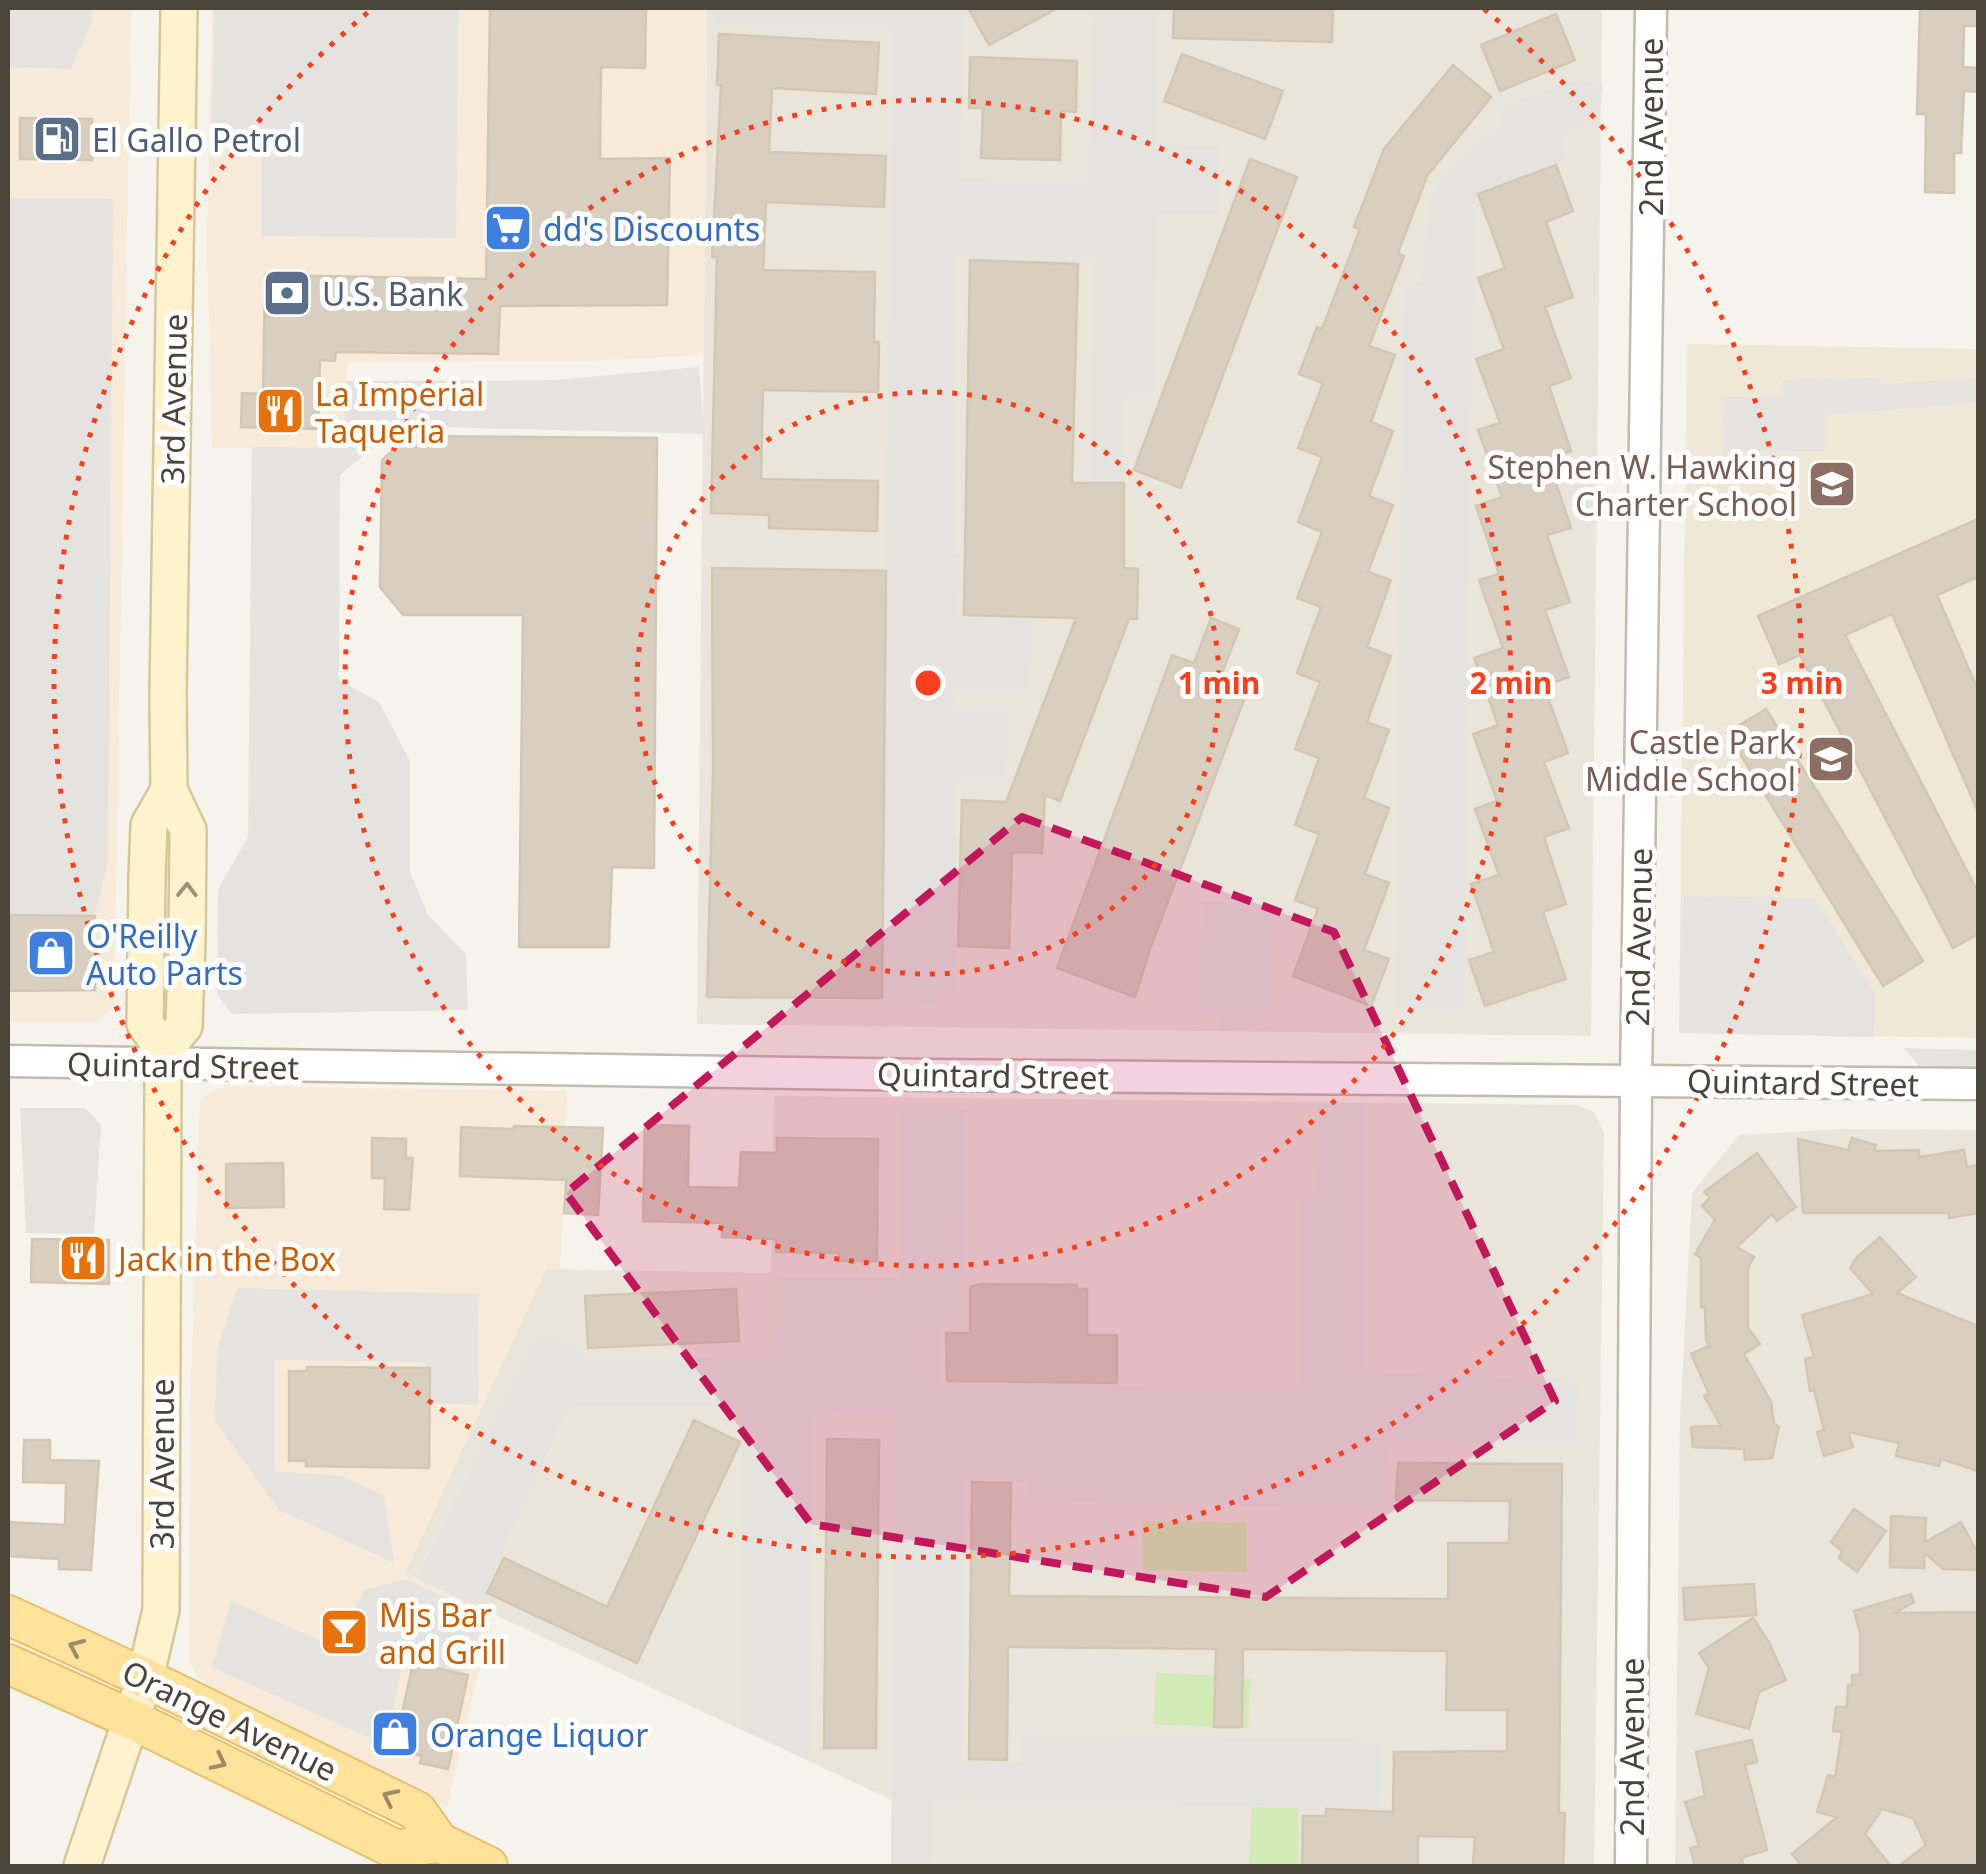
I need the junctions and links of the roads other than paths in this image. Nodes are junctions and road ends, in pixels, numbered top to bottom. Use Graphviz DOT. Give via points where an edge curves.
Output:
graph roads {
  1 [pos="180,8"];
  2 [pos="1651,8"];
  3 [pos="164,1058"];
  4 [pos="8,1062"];
  5 [pos="1636,1080"];
  6 [pos="1978,1084"];
  7 [pos="8,1616"];
  8 [pos="8,1664"];
  9 [pos="145,1678"];
  10 [pos="131,1719"];
  11 [pos="440,1842"];
  12 [pos="82,1866"];
  13 [pos="488,1866"];
  14 [pos="1630,1866"];
  1 -- 3 [label="main road, 3rd Avenue" via="170,790 149,825 147,876 146,1024"];
  2 -- 5 [label="street, 2nd Avenue"];
  3 -- 4 [label="street, Quintard Street"];
  3 -- 5 [label="street, Quintard Street"];
  3 -- 9 [label="main road, 3rd Avenue" via="161,1610"];
  5 -- 6 [label="street, Quintard Street"];
  5 -- 14 [label="street, 2nd Avenue"];
  9 -- 7 [label="main road, Orange Avenue, one-way"];
  8 -- 10 [label="main road, Orange Avenue"];
  9 -- 10 [label="main road, 3rd Avenue"];
  11 -- 9 [label="main road, Orange Avenue, one-way" via="417,1811"];
  10 -- 11 [label="main road, Orange Avenue, one-way" via="398,1850"];
  10 -- 12 [label="main road, 3rd Avenue"];
  11 -- 13 [label="main road, Orange Avenue"];
}
